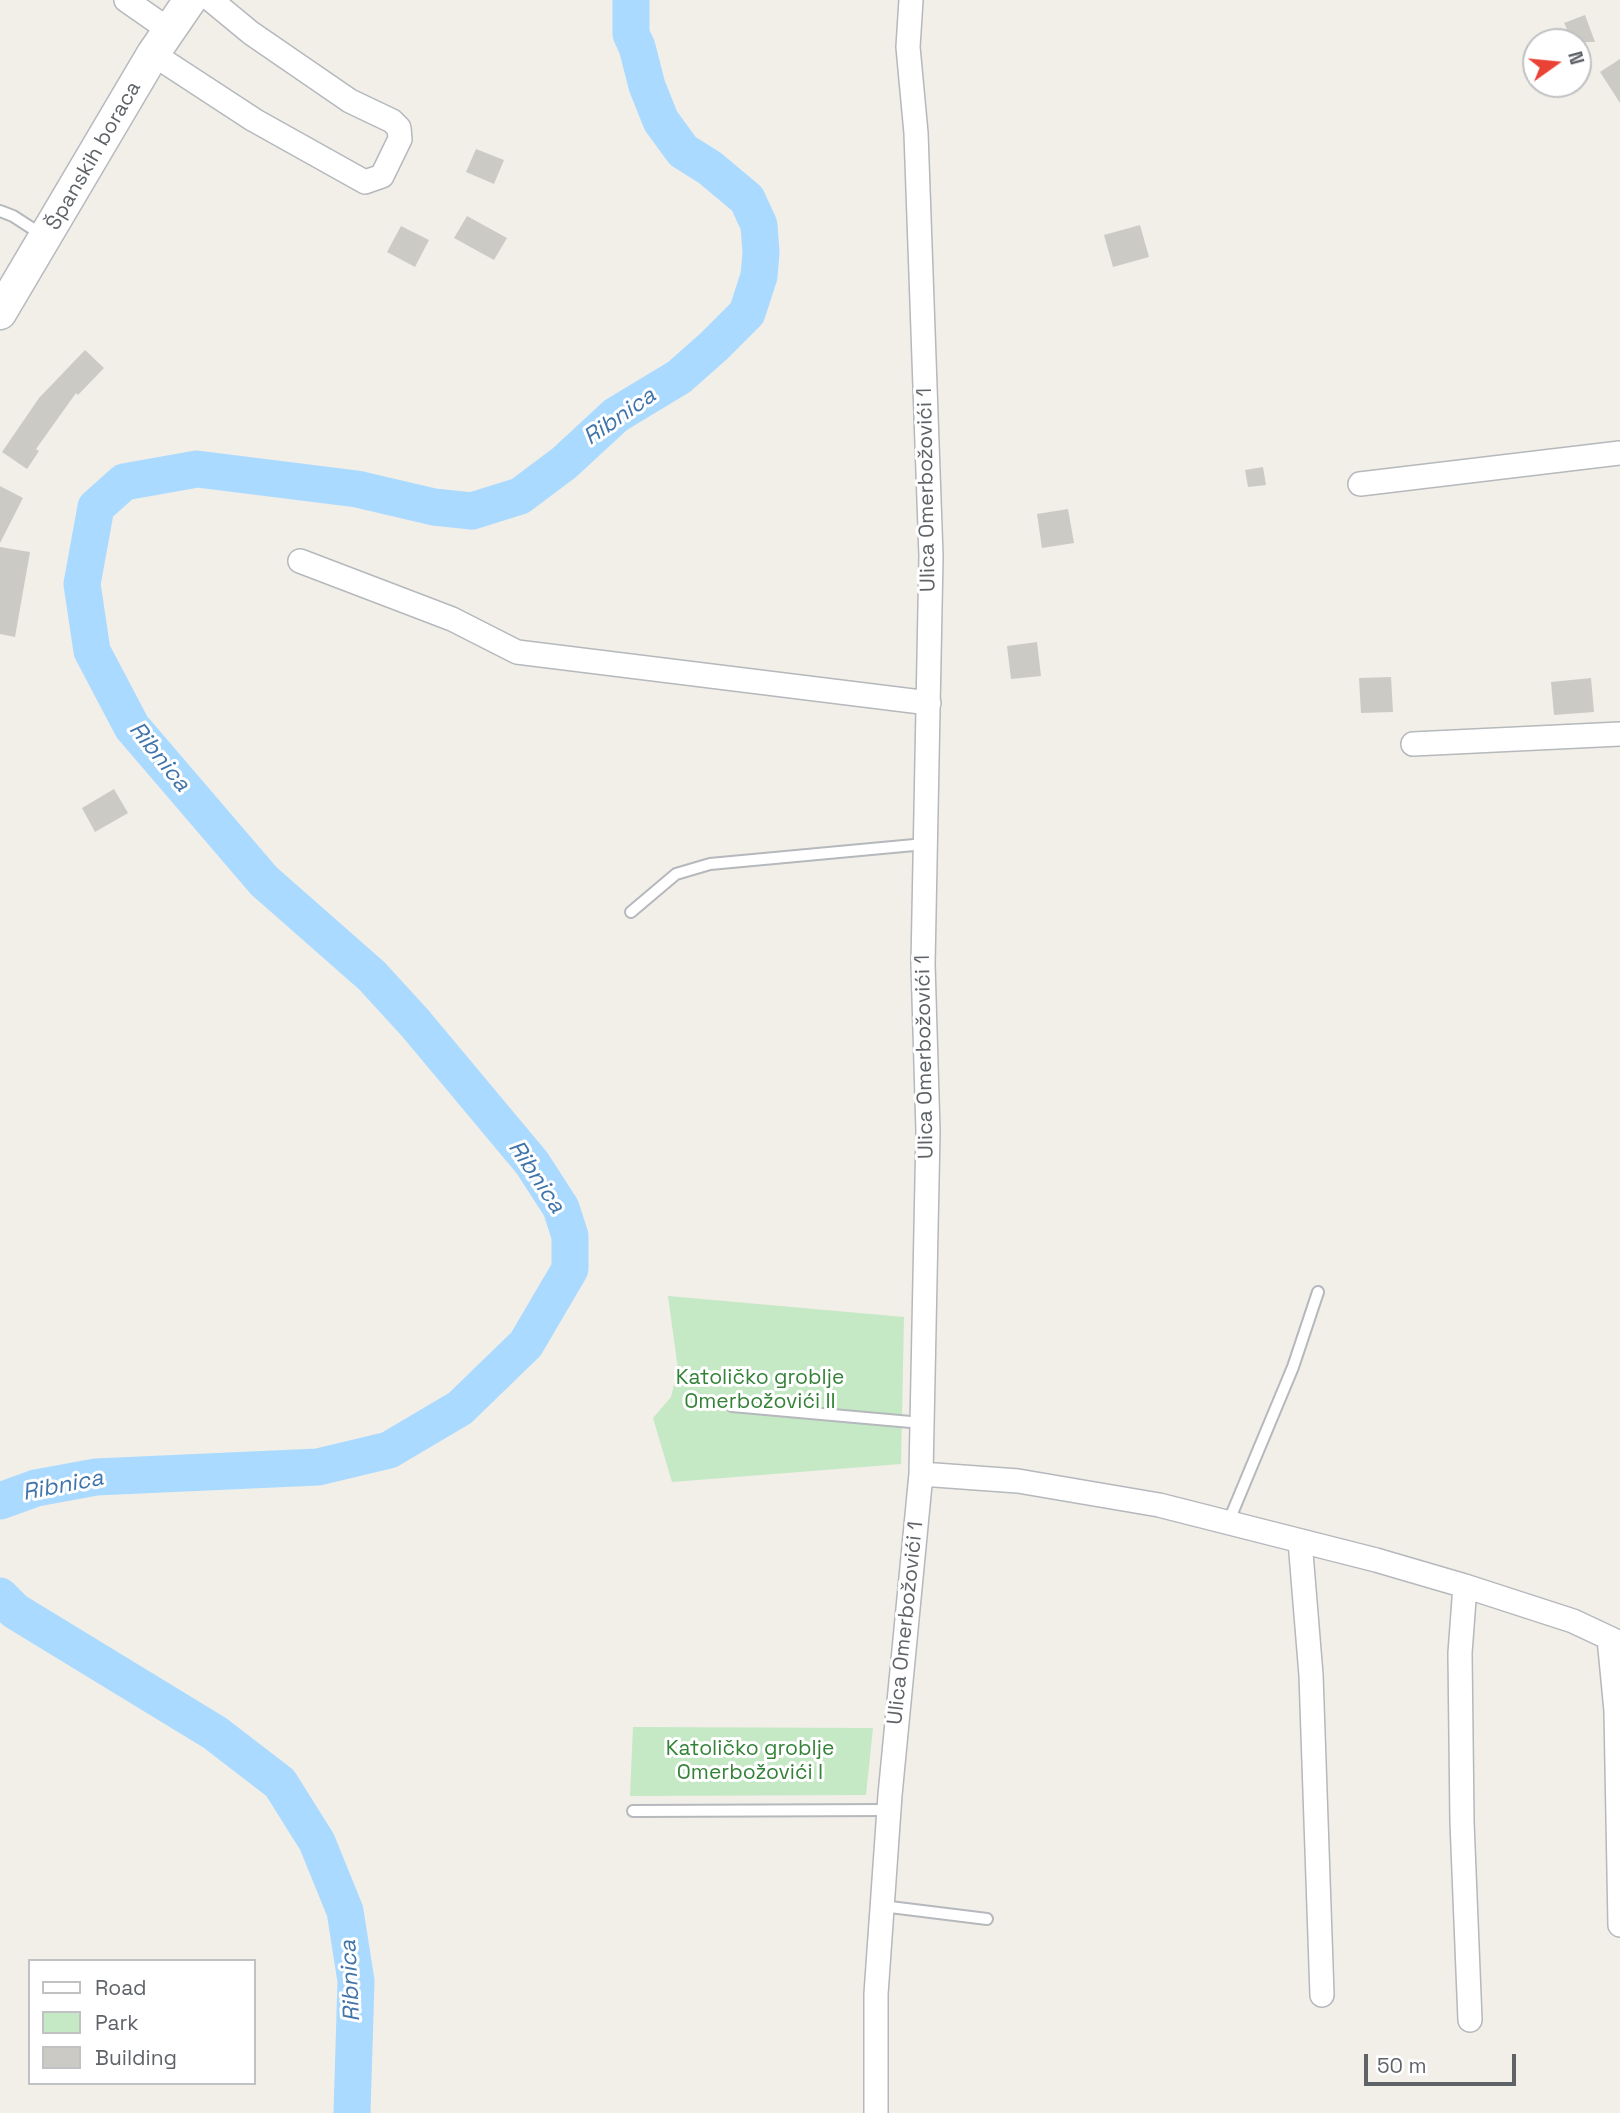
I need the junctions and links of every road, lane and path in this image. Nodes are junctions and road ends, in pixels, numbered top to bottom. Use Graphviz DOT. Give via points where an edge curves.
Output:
graph roads {
  1 [pos="126,0"];
  2 [pos="190,0"];
  3 [pos="211,0"];
  4 [pos="911,0"];
  5 [pos="161,42"];
  6 [pos="0,211"];
  7 [pos="47,237"];
  8 [pos="0,313"];
  9 [pos="1620,453"];
  10 [pos="1360,484"];
  11 [pos="300,561"];
  12 [pos="929,703"];
  13 [pos="1620,734"];
  14 [pos="1413,744"];
  15 [pos="926,844"];
  16 [pos="631,912"];
  17 [pos="1318,1292"];
  18 [pos="732,1406"];
  19 [pos="922,1423"];
  20 [pos="921,1474"];
  21 [pos="1228,1523"];
  22 [pos="1300,1541"];
  23 [pos="1465,1586"];
  24 [pos="1615,1641"];
  25 [pos="888,1810"];
  26 [pos="633,1811"];
  27 [pos="882,1906"];
  28 [pos="987,1919"];
  29 [pos="1620,1925"];
  30 [pos="1322,1994"];
  31 [pos="1470,2020"];
  32 [pos="876,2113"];
  1 -- 5 [label="street"];
  2 -- 5 [label="main road, Španskih boraca"];
  3 -- 5 [label="street" via="339,94 399,128 400,139 382,176 365,182 254,120"];
  4 -- 12 [label="street, Ulica Omerbožovići 1" via="908,47 916,133 931,556"];
  5 -- 7 [label="main road, Španskih boraca"];
  6 -- 7 [label="lane"];
  7 -- 8 [label="main road, Španskih boraca"];
  9 -- 10 [label="street"];
  11 -- 12 [label="street" via="452,619 517,652"];
  12 -- 15 [label="street, Ulica Omerbožovići 1"];
  13 -- 14 [label="street"];
  15 -- 16 [label="lane" via="710,864 676,874"];
  15 -- 19 [label="street, Ulica Omerbožovići 1" via="923,964 928,1131"];
  17 -- 21 [label="lane" via="1293,1367"];
  18 -- 19 [label="lane"];
  19 -- 20 [label="street, Ulica Omerbožovići 1"];
  20 -- 21 [label="street" via="1018,1481 1159,1505"];
  20 -- 25 [label="street, Ulica Omerbožovići 1"];
  21 -- 22 [label="street"];
  22 -- 23 [label="street"];
  22 -- 30 [label="street" via="1311,1675"];
  23 -- 24 [label="street" via="1573,1621"];
  23 -- 31 [label="street" via="1461,1621 1462,1822"];
  24 -- 29 [label="street"];
  25 -- 26 [label="lane"];
  25 -- 27 [label="street, Ulica Omerbožovići 1"];
  27 -- 28 [label="lane"];
  27 -- 32 [label="street, Ulica Omerbožovići 1"];
}
